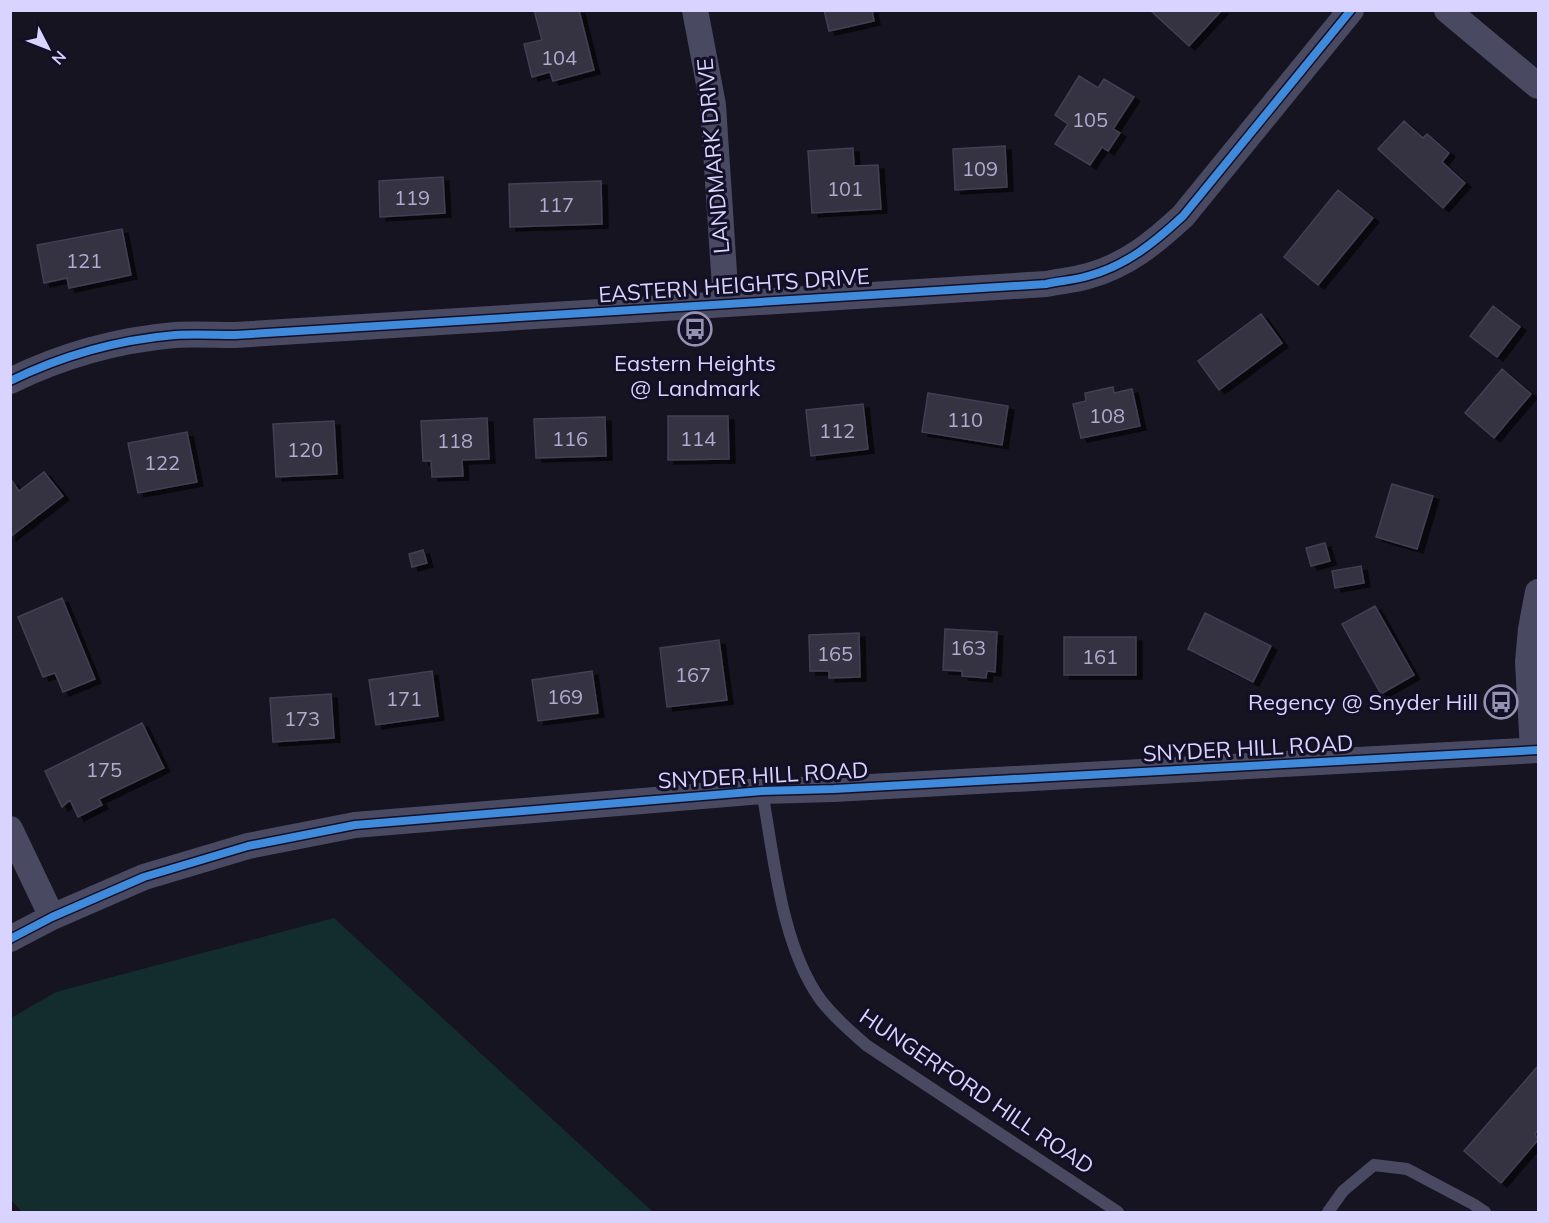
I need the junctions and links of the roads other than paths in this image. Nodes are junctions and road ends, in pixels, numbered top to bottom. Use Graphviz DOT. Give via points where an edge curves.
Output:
graph roads {
  1 [pos="695,10"];
  2 [pos="1351,10"];
  3 [pos="1447,10"];
  4 [pos="1539,86"];
  5 [pos="726,303"];
  6 [pos="10,381"];
  7 [pos="1539,592"];
  8 [pos="1536,750"];
  9 [pos="762,791"];
  10 [pos="10,829"];
  11 [pos="52,917"];
  12 [pos="10,939"];
  13 [pos="1118,1212"];
  14 [pos="1328,1212"];
  15 [pos="1485,1212"];
  1 -- 5 [label="street, LANDMARK DRIVE" via="713,105"];
  2 -- 5 [label="street, EASTERN HEIGHTS DRIVE" via="1183,216 1120,265 1088,277 1046,284"];
  3 -- 4 [label="street"];
  5 -- 6 [label="street, EASTERN HEIGHTS DRIVE" via="235,335 175,335 81,352"];
  7 -- 8 [label="street" via="1528,662"];
  8 -- 9 [label="street, SNYDER HILL ROAD"];
  9 -- 11 [label="street, SNYDER HILL ROAD" via="355,825 248,846 144,877"];
  9 -- 13 [label="lane, HUNGERFORD HILL ROAD" via="791,941 809,981 834,1016 866,1045"];
  10 -- 11 [label="street"];
  11 -- 12 [label="street, SNYDER HILL ROAD"];
  14 -- 15 [label="lane" via="1343,1191 1374,1165 1407,1169"];
}
